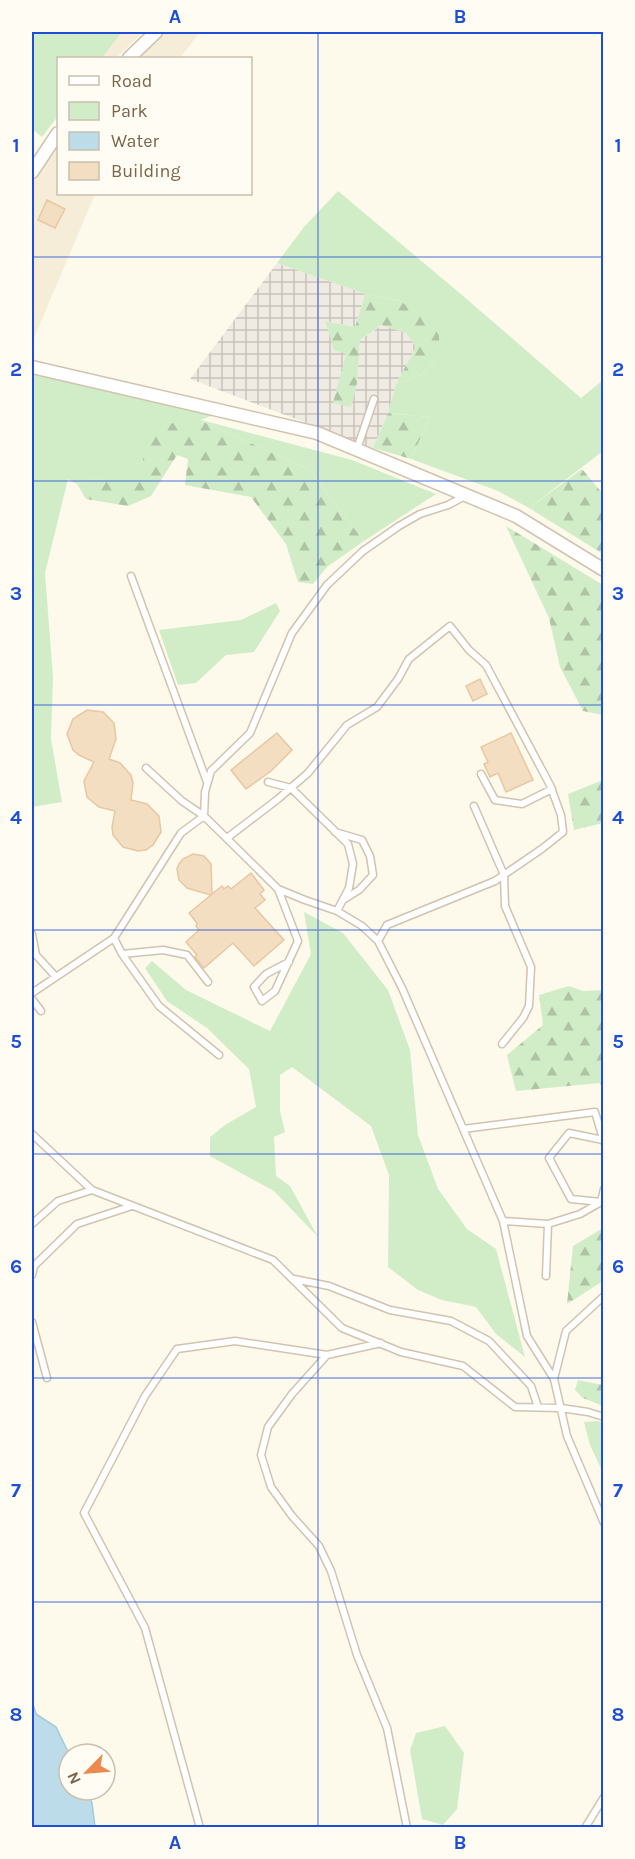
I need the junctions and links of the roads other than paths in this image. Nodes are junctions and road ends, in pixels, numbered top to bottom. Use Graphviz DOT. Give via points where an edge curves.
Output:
graph roads {
  1 [pos="156,32"];
  2 [pos="130,57"];
  3 [pos="57,134"];
  4 [pos="32,172"];
  5 [pos="32,366"];
  6 [pos="374,399"];
  7 [pos="357,449"];
  8 [pos="467,495"];
  9 [pos="603,570"];
  10 [pos="131,576"];
  11 [pos="146,768"];
  12 [pos="481,774"];
  13 [pos="268,782"];
  14 [pos="208,783"];
  15 [pos="291,788"];
  16 [pos="552,789"];
  17 [pos="474,806"];
  18 [pos="204,816"];
  19 [pos="333,831"];
  20 [pos="227,838"];
  21 [pos="504,875"];
  22 [pos="278,889"];
  23 [pos="343,900"];
  24 [pos="338,910"];
  25 [pos="32,934"];
  26 [pos="114,938"];
  27 [pos="378,941"];
  28 [pos="122,954"];
  29 [pos="34,955"];
  30 [pos="289,962"];
  31 [pos="56,977"];
  32 [pos="208,982"];
  33 [pos="32,993"];
  34 [pos="32,999"];
  35 [pos="41,1011"];
  36 [pos="502,1044"];
  37 [pos="219,1054"];
  38 [pos="463,1129"];
  39 [pos="32,1134"];
  40 [pos="603,1141"];
  41 [pos="603,1189"];
  42 [pos="92,1190"];
  43 [pos="601,1202"];
  44 [pos="132,1206"];
  45 [pos="503,1221"];
  46 [pos="32,1224"];
  47 [pos="548,1224"];
  48 [pos="32,1275"];
  49 [pos="546,1276"];
  50 [pos="293,1279"];
  51 [pos="603,1296"];
  52 [pos="32,1322"];
  53 [pos="381,1343"];
  54 [pos="327,1355"];
  55 [pos="47,1378"];
  56 [pos="554,1379"];
  57 [pos="538,1407"];
  58 [pos="561,1408"];
  59 [pos="603,1417"];
  60 [pos="603,1523"];
  61 [pos="603,1797"];
  62 [pos="200,1827"];
  63 [pos="407,1827"];
  64 [pos="585,1827"];
  1 -- 2 [label="street"];
  3 -- 4 [label="street"];
  5 -- 7 [label="street" via="317,433"];
  6 -- 7 [label="lane"];
  7 -- 8 [label="street"];
  8 -- 9 [label="street" via="516,516"];
  8 -- 14 [label="lane" via="399,526 363,551 327,585 292,633 250,733 211,771"];
  10 -- 14 [label="lane"];
  11 -- 18 [label="lane"];
  12 -- 16 [label="lane" via="495,800 522,804"];
  13 -- 15 [label="lane"];
  14 -- 18 [label="lane"];
  15 -- 16 [label="lane" via="347,725 377,707 409,658 450,626 486,665"];
  15 -- 19 [label="lane"];
  15 -- 20 [label="lane"];
  16 -- 21 [label="lane" via="561,814 562,832"];
  17 -- 21 [label="lane"];
  18 -- 20 [label="lane"];
  18 -- 26 [label="lane" via="181,833"];
  19 -- 23 [label="lane" via="348,844 353,864"];
  19 -- 23 [label="lane" via="362,840 373,874"];
  20 -- 22 [label="lane"];
  21 -- 27 [label="lane" via="387,925"];
  21 -- 36 [label="lane" via="505,906 531,967 529,1006"];
  22 -- 24 [label="lane"];
  22 -- 30 [label="lane" via="298,941"];
  23 -- 24 [label="lane"];
  24 -- 27 [label="lane"];
  25 -- 29 [label="lane"];
  26 -- 28 [label="lane"];
  26 -- 31 [label="lane"];
  27 -- 38 [label="lane"];
  28 -- 32 [label="lane" via="163,950 188,956"];
  28 -- 37 [label="lane" via="159,1006"];
  29 -- 31 [label="lane"];
  30 -- 30 [label="lane" via="275,991 262,1001 254,987 266,974"];
  31 -- 33 [label="lane"];
  34 -- 35 [label="lane"];
  38 -- 40 [label="lane" via="595,1112"];
  38 -- 45 [label="lane"];
  39 -- 42 [label="lane"];
  40 -- 43 [label="lane" via="569,1133 549,1158 571,1199"];
  41 -- 43 [label="lane"];
  42 -- 44 [label="lane"];
  42 -- 46 [label="lane" via="58,1201"];
  43 -- 47 [label="lane" via="580,1214"];
  44 -- 48 [label="lane" via="77,1224 34,1266"];
  44 -- 50 [label="lane" via="273,1260"];
  45 -- 47 [label="lane"];
  45 -- 56 [label="lane" via="527,1336"];
  47 -- 49 [label="lane"];
  50 -- 53 [label="lane" via="342,1328"];
  50 -- 57 [label="lane" via="329,1286 390,1310 451,1321 489,1341 531,1386"];
  51 -- 56 [label="lane" via="566,1331"];
  52 -- 55 [label="lane"];
  53 -- 54 [label="lane"];
  53 -- 57 [label="lane" via="463,1366 514,1407"];
  54 -- 62 [label="lane" via="236,1341 177,1349 145,1396 84,1513 145,1628"];
  54 -- 63 [label="lane" via="267,1427 261,1455 271,1487 319,1546 331,1571 357,1655 387,1728"];
  56 -- 58 [label="lane"];
  57 -- 58 [label="lane"];
  58 -- 59 [label="lane"];
  58 -- 60 [label="lane" via="567,1436"];
  61 -- 64 [label="lane"];
}
